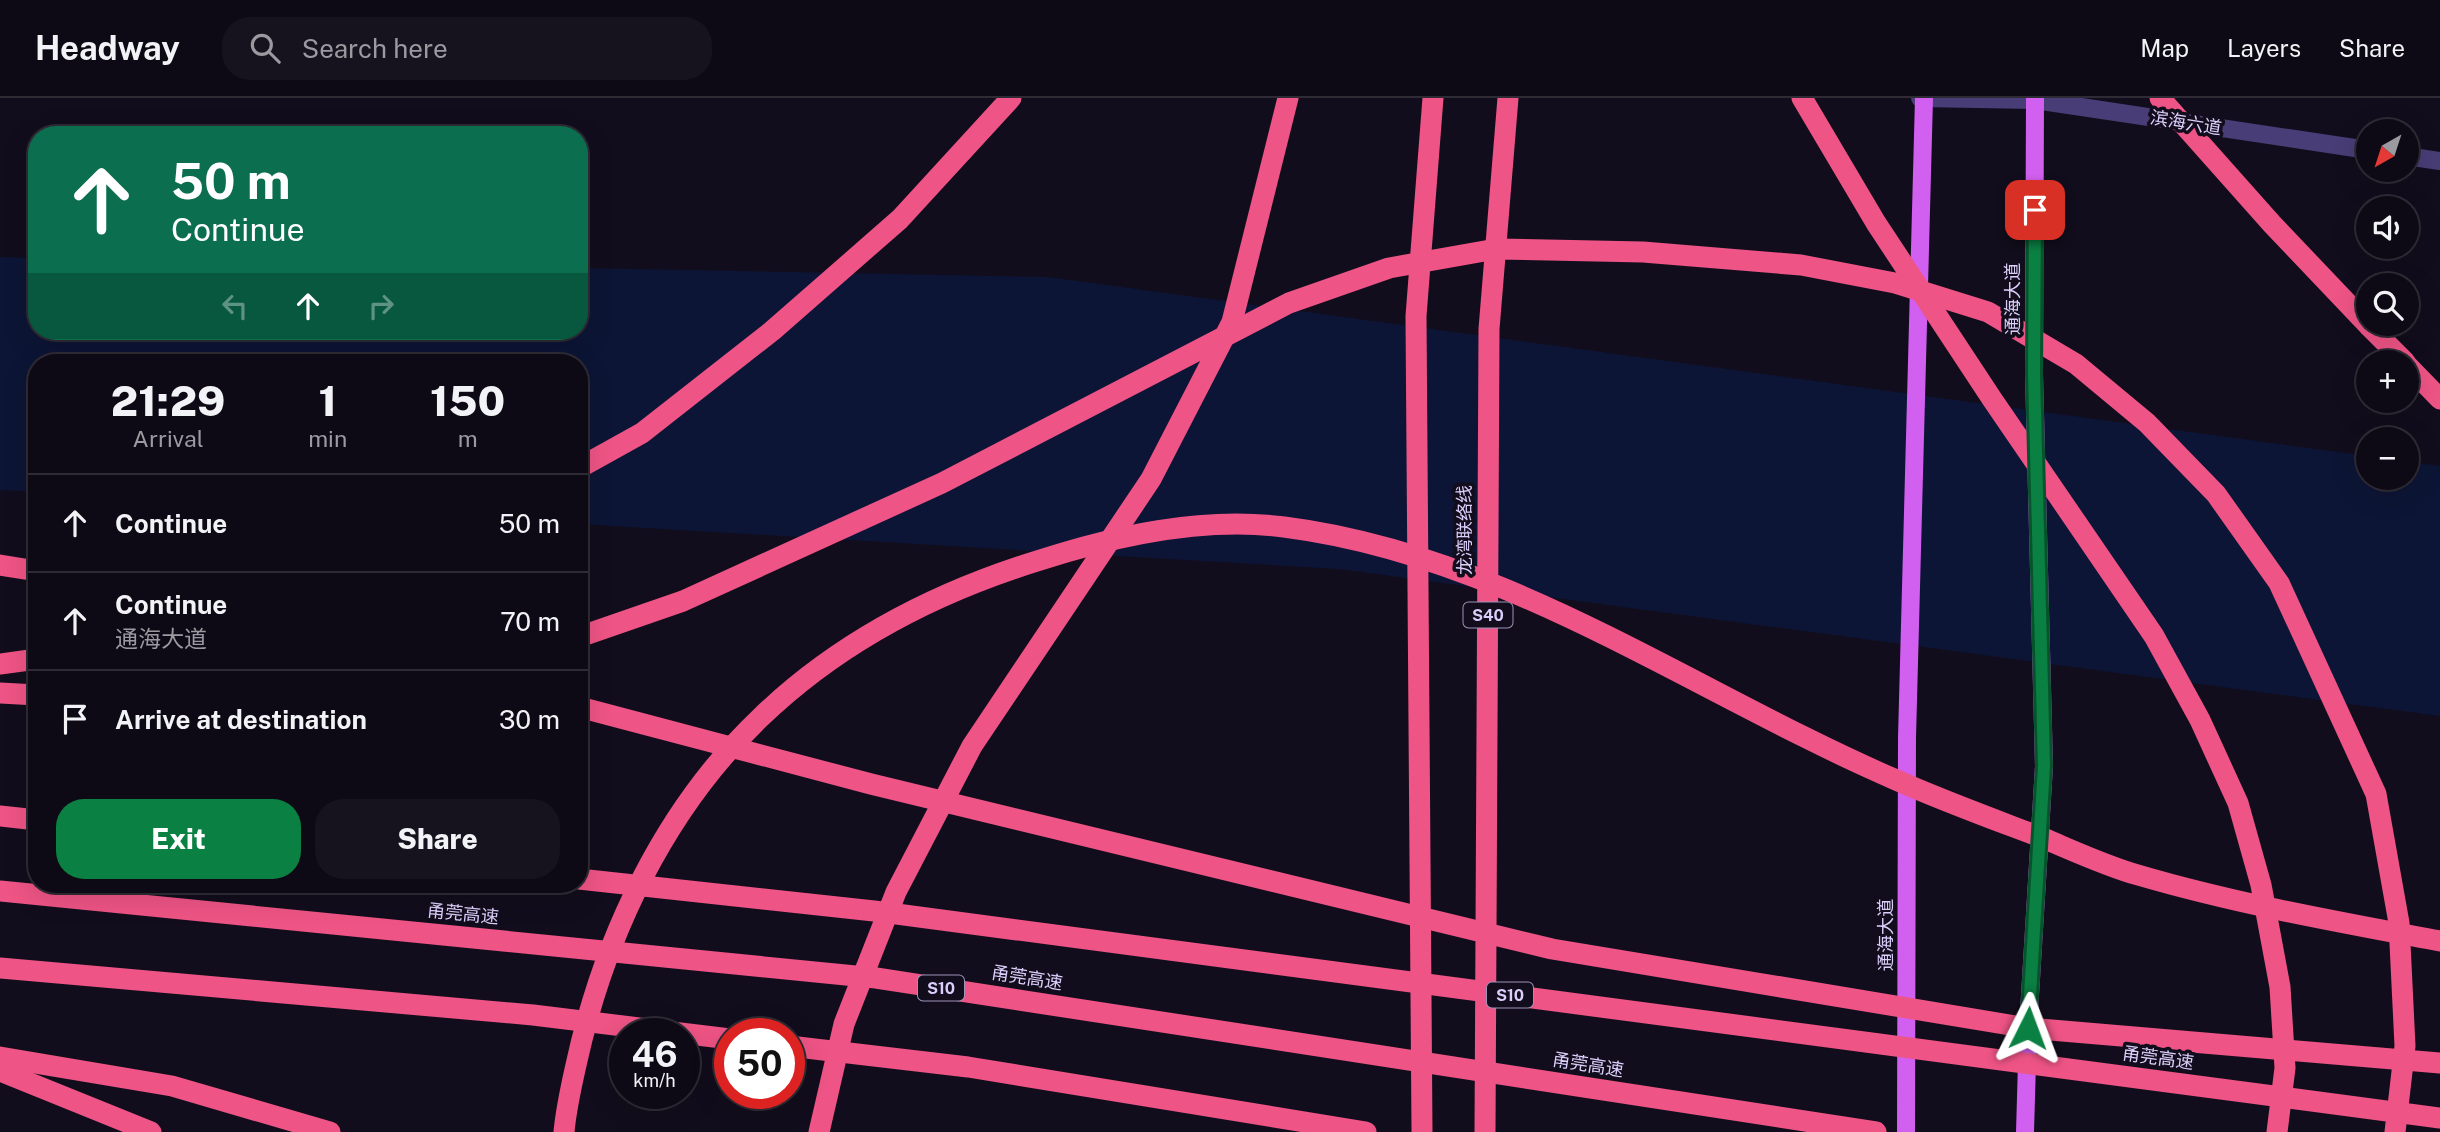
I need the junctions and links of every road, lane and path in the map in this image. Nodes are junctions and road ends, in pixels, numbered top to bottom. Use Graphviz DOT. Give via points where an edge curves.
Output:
graph roads {
  1 [pos="1011,98"];
  2 [pos="1288,98"];
  3 [pos="1433,98"];
  4 [pos="1508,98"];
  5 [pos="1802,98"];
  6 [pos="1921,98"];
  7 [pos="2160,98"];
  8 [pos="2035,99"];
  9 [pos="2356,148"];
  10 [pos="2419,158"];
  11 [pos="2440,161"];
  12 [pos="2393,350"];
  13 [pos="2419,377"];
  14 [pos="2440,399"];
  15 [pos="588,463"];
  16 [pos="0,565"];
  17 [pos="28,569"];
  18 [pos="588,634"];
  19 [pos="28,660"];
  20 [pos="0,664"];
  21 [pos="0,693"];
  22 [pos="28,695"];
  23 [pos="588,709"];
  24 [pos="0,816"];
  25 [pos="28,819"];
  26 [pos="588,880"];
  27 [pos="0,891"];
  28 [pos="2440,941"];
  29 [pos="0,968"];
  30 [pos="1907,1009"];
  31 [pos="2028,1028"];
  32 [pos="714,1037"];
  33 [pos="805,1048"];
  34 [pos="0,1058"];
  35 [pos="2440,1063"];
  36 [pos="0,1071"];
  37 [pos="2440,1118"];
  38 [pos="151,1132"];
  39 [pos="330,1132"];
  40 [pos="564,1132"];
  41 [pos="819,1132"];
  42 [pos="1366,1132"];
  43 [pos="1422,1132"];
  44 [pos="1485,1132"];
  45 [pos="1876,1132"];
  46 [pos="1906,1132"];
  47 [pos="2025,1132"];
  48 [pos="2277,1132"];
  49 [pos="2395,1132"];
  1 -- 15 [label="highway" via="900,219 772,331 642,433"];
  2 -- 41 [label="highway, bridge" via="1232,322 1151,479 972,746 896,892 844,1024"];
  3 -- 43 [label="highway, bridge" via="1416,316"];
  4 -- 44 [label="highway, 龙湾联络线 / S40, bridge" via="1489,329"];
  5 -- 48 [label="highway, bridge" via="1875,223 2154,636 2200,720 2238,803 2261,885 2280,987 2285,1068"];
  6 -- 8 [label="street, 滨海六道"];
  6 -- 30 [label="main road, 通海大道" via="1907,738"];
  7 -- 12 [label="highway, bridge"];
  8 -- 9 [label="street, 滨海六道"];
  8 -- 31 [label="main road, 通海大道, bridge" via="2034,374 2044,766"];
  10 -- 11 [label="street"];
  13 -- 14 [label="highway"];
  16 -- 17 [label="highway"];
  18 -- 49 [label="highway, bridge" via="683,601 942,483 1289,303 1389,268 1496,249 1643,252 1801,265 1895,283 1988,312 2076,364 2147,423 2216,494 2279,583 2376,794 2399,923 2405,1046"];
  19 -- 20 [label="highway"];
  21 -- 22 [label="highway"];
  23 -- 30 [label="highway" via="871,784 1552,949"];
  24 -- 25 [label="highway"];
  26 -- 37 [label="highway, 甬莞高速 / S10, bridge" via="888,913"];
  27 -- 45 [label="highway, 甬莞高速 / S10, bridge" via="876,978"];
  28 -- 40 [label="highway, bridge" via="2270,908 2135,874 1891,778 1540,603 1449,568 1282,526 1198,526 1080,547 984,577 885,623 796,683 727,749 674,821 624,915 586,1017"];
  29 -- 32 [label="highway" via="533,1016"];
  30 -- 31 [label="highway"];
  30 -- 46 [label="main road, 通海大道"];
  31 -- 35 [label="highway"];
  31 -- 47 [label="main road"];
  33 -- 42 [label="highway" via="968,1067"];
  34 -- 39 [label="highway" via="172,1086"];
  36 -- 38 [label="highway"];
}
